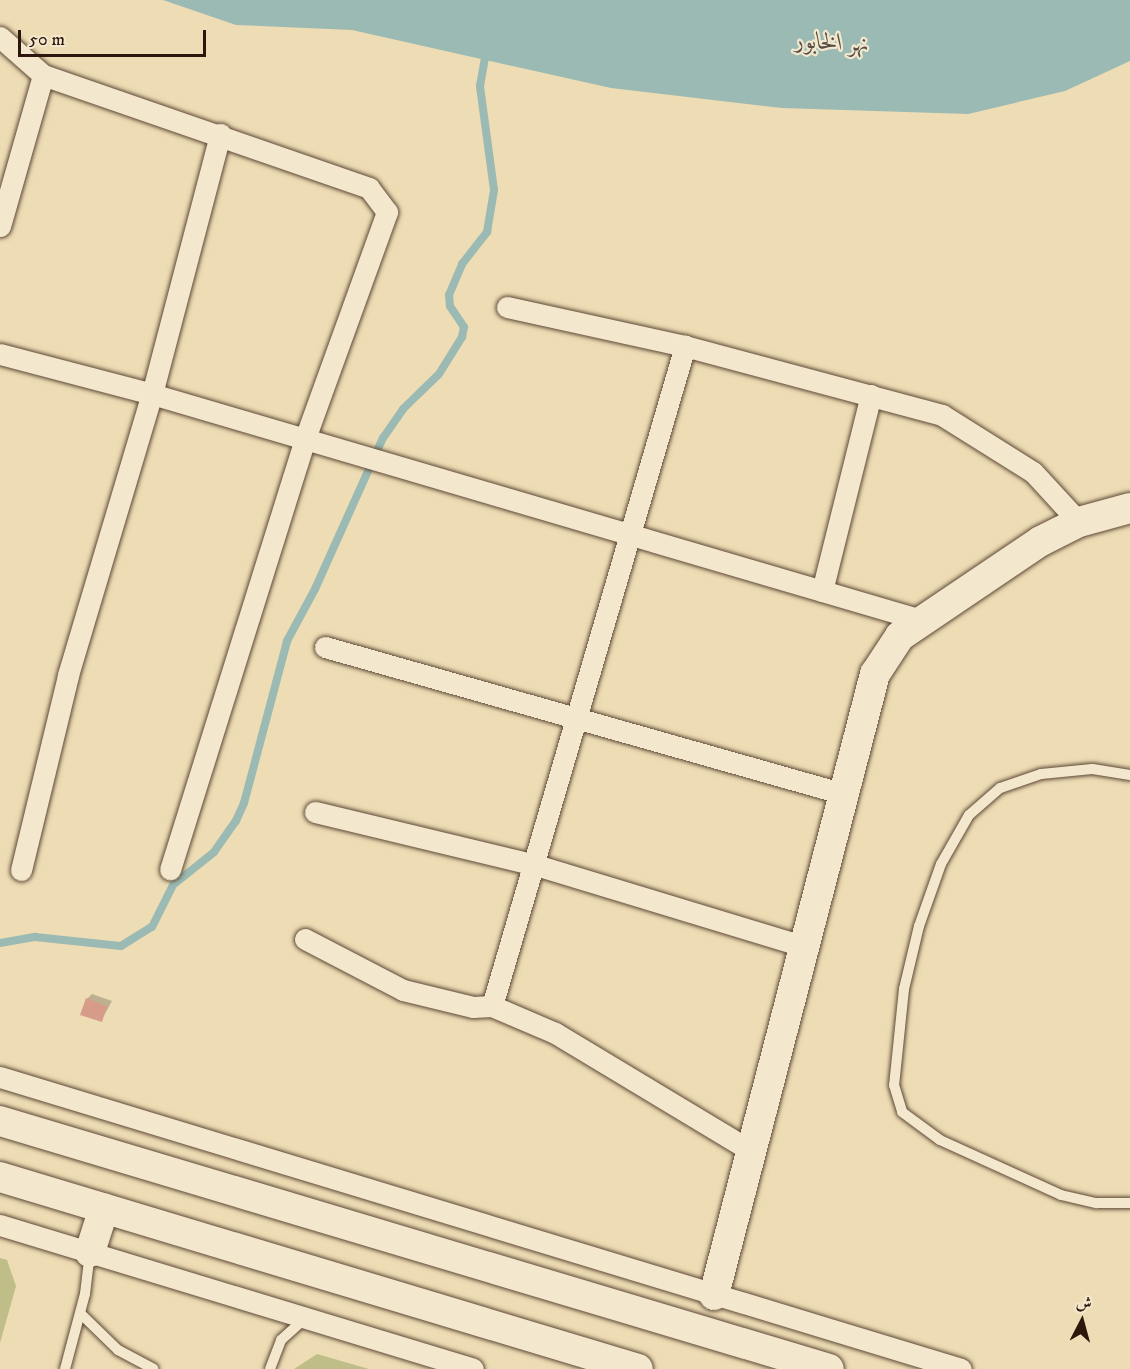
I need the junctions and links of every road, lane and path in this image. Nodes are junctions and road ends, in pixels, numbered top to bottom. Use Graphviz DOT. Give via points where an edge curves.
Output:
graph roads {
  1 [pos="0,37"];
  2 [pos="43,75"];
  3 [pos="220,134"];
  4 [pos="0,226"];
  5 [pos="507,307"];
  6 [pos="685,346"];
  7 [pos="0,354"];
  8 [pos="152,394"];
  9 [pos="871,395"];
  10 [pos="305,440"];
  11 [pos="1130,508"];
  12 [pos="1078,522"];
  13 [pos="630,534"];
  14 [pos="822,591"];
  15 [pos="921,620"];
  16 [pos="325,648"];
  17 [pos="575,721"];
  18 [pos="1130,775"];
  19 [pos="844,794"];
  20 [pos="315,812"];
  21 [pos="536,865"];
  22 [pos="170,869"];
  23 [pos="21,870"];
  24 [pos="305,939"];
  25 [pos="806,947"];
  26 [pos="492,1006"];
  27 [pos="0,1077"];
  28 [pos="0,1121"];
  29 [pos="753,1152"];
  30 [pos="0,1177"];
  31 [pos="1130,1203"];
  32 [pos="104,1208"];
  33 [pos="0,1225"];
  34 [pos="90,1252"];
  35 [pos="714,1295"];
  36 [pos="81,1314"];
  37 [pos="306,1318"];
  38 [pos="65,1369"];
  39 [pos="153,1369"];
  40 [pos="270,1369"];
  41 [pos="473,1369"];
  42 [pos="638,1369"];
  43 [pos="828,1369"];
  44 [pos="961,1369"];
  1 -- 2 [label="street"];
  2 -- 3 [label="street"];
  2 -- 4 [label="street"];
  3 -- 8 [label="street"];
  3 -- 10 [label="street" via="369,188 387,212"];
  5 -- 6 [label="street"];
  6 -- 9 [label="street"];
  6 -- 13 [label="street"];
  7 -- 8 [label="street"];
  8 -- 10 [label="street"];
  8 -- 23 [label="street" via="68,675"];
  9 -- 12 [label="street" via="942,416 975,433 1033,472"];
  9 -- 14 [label="street"];
  10 -- 13 [label="street"];
  10 -- 22 [label="street"];
  11 -- 12 [label="main road"];
  12 -- 15 [label="main road" via="1041,541"];
  13 -- 14 [label="street"];
  13 -- 17 [label="street"];
  14 -- 15 [label="street"];
  15 -- 19 [label="main road" via="900,636 875,674"];
  16 -- 17 [label="street"];
  17 -- 19 [label="street"];
  17 -- 21 [label="street"];
  18 -- 31 [label="lane" via="1092,769 1041,774 1000,788 969,815 941,864 919,926 903,999 894,1085 902,1112 940,1140 1061,1195 1097,1203"];
  19 -- 25 [label="main road"];
  20 -- 21 [label="street"];
  21 -- 25 [label="street"];
  21 -- 26 [label="street"];
  24 -- 26 [label="street" via="403,990 473,1007"];
  25 -- 29 [label="main road"];
  26 -- 29 [label="street" via="555,1033"];
  27 -- 35 [label="street"];
  28 -- 43 [label="main road"];
  29 -- 35 [label="main road"];
  30 -- 32 [label="main road"];
  32 -- 34 [label="main road"];
  32 -- 42 [label="main road"];
  33 -- 34 [label="street"];
  34 -- 36 [label="lane"];
  34 -- 37 [label="street"];
  35 -- 44 [label="street"];
  36 -- 38 [label="lane"];
  36 -- 39 [label="lane" via="118,1350"];
  37 -- 40 [label="lane" via="281,1340"];
  37 -- 41 [label="street"];
}
